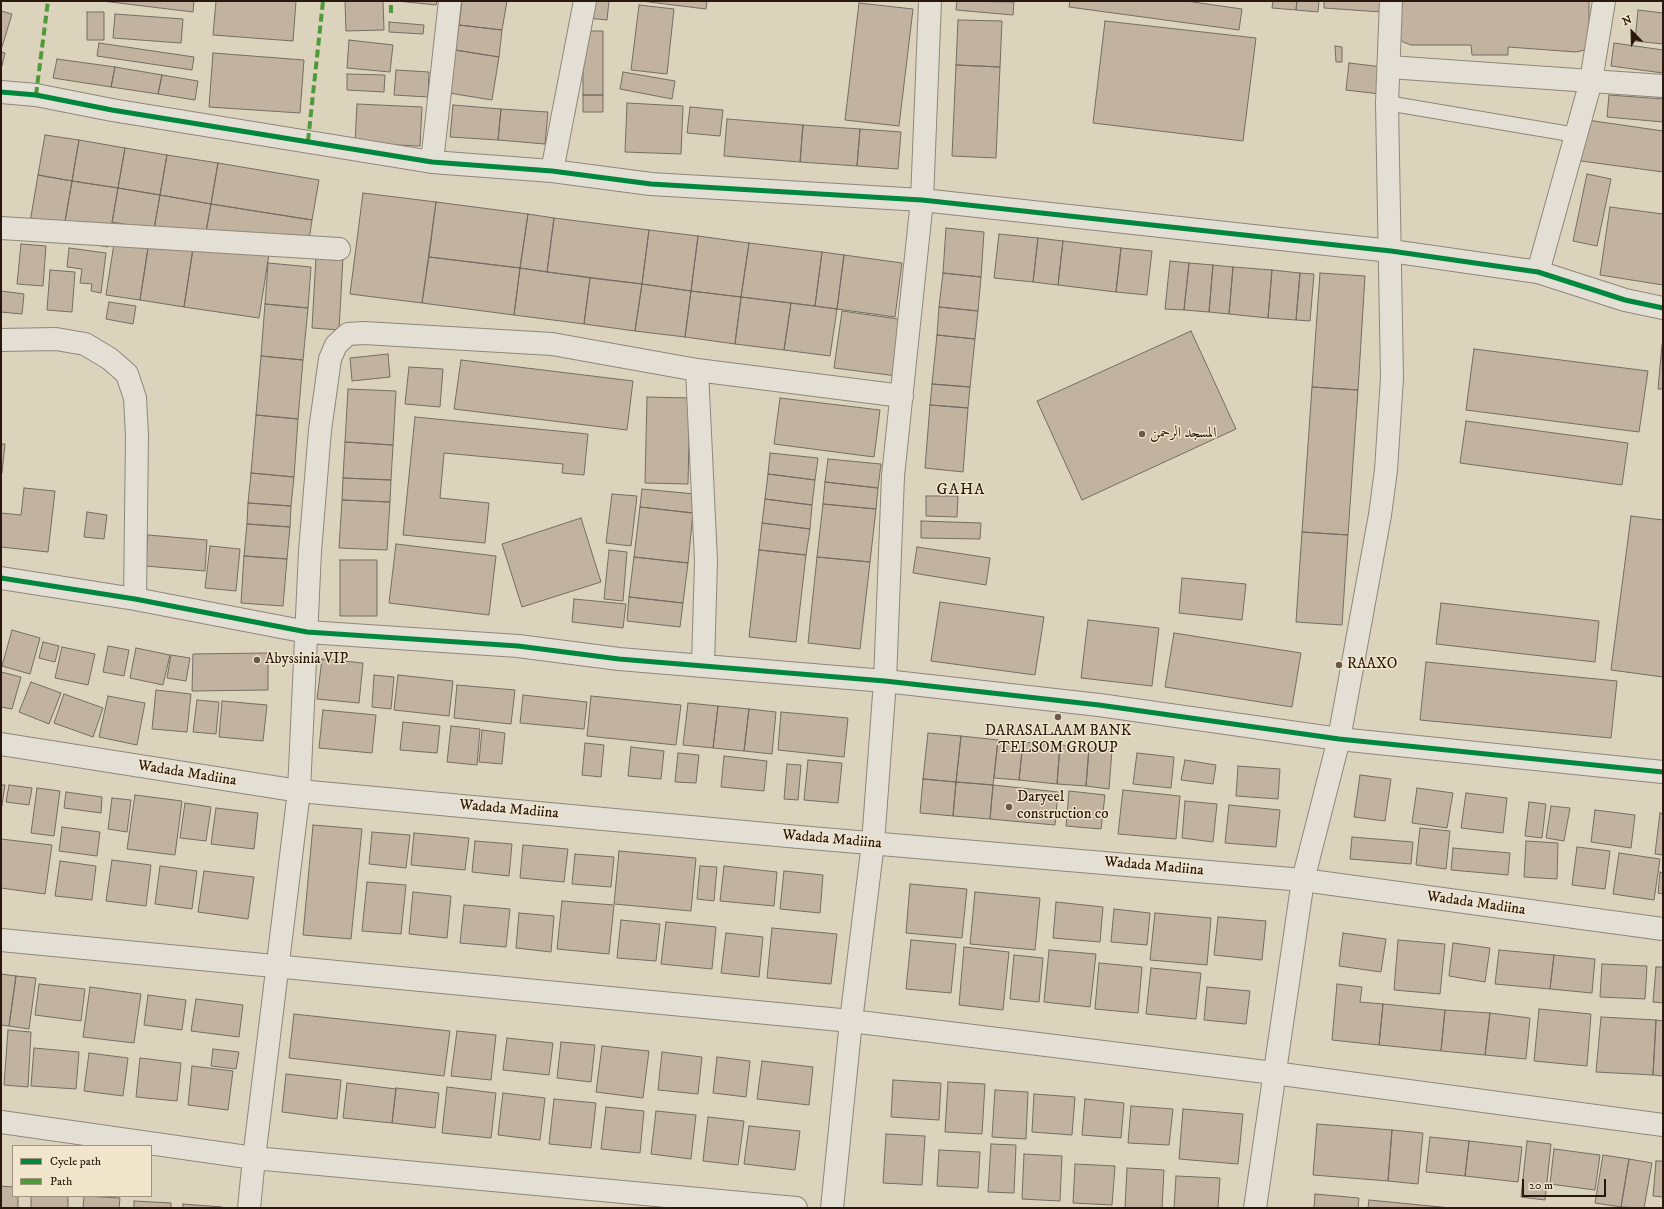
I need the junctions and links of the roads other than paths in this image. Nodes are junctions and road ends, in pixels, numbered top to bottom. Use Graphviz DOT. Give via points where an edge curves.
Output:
graph roads {
  1 [pos="450,1"];
  2 [pos="585,1"];
  3 [pos="930,1"];
  4 [pos="1391,1"];
  5 [pos="1604,1"];
  6 [pos="1389,67"];
  7 [pos="1591,81"];
  8 [pos="1663,86"];
  9 [pos="1,92"];
  10 [pos="1388,103"];
  11 [pos="1576,135"];
  12 [pos="432,162"];
  13 [pos="552,171"];
  14 [pos="922,200"];
  15 [pos="1,228"];
  16 [pos="339,249"];
  17 [pos="1391,251"];
  18 [pos="1538,272"];
  19 [pos="1663,308"];
  20 [pos="1,340"];
  21 [pos="697,370"];
  22 [pos="902,396"];
  23 [pos="1,578"];
  24 [pos="135,600"];
  25 [pos="307,632"];
  26 [pos="703,665"];
  27 [pos="885,681"];
  28 [pos="1339,738"];
  29 [pos="1,744"];
  30 [pos="1663,772"];
  31 [pos="299,791"];
  32 [pos="872,843"];
  33 [pos="1303,880"];
  34 [pos="1663,929"];
  35 [pos="1,940"];
  36 [pos="277,965"];
  37 [pos="851,1021"];
  38 [pos="1274,1073"];
  39 [pos="1,1122"];
  40 [pos="1663,1125"];
  41 [pos="254,1158"];
  42 [pos="249,1208"];
  43 [pos="796,1208"];
  44 [pos="832,1208"];
  45 [pos="1256,1208"];
  1 -- 12 [label="street"];
  2 -- 13 [label="street"];
  3 -- 14 [label="street"];
  4 -- 6 [label="street"];
  5 -- 7 [label="street"];
  6 -- 7 [label="street"];
  6 -- 10 [label="street"];
  7 -- 8 [label="street"];
  7 -- 11 [label="street"];
  9 -- 12 [label="street" via="36,95 112,110"];
  10 -- 11 [label="lane"];
  10 -- 17 [label="street"];
  11 -- 18 [label="street"];
  12 -- 13 [label="street"];
  13 -- 14 [label="street" via="651,184"];
  14 -- 17 [label="street"];
  14 -- 22 [label="street"];
  15 -- 16 [label="street"];
  17 -- 18 [label="street"];
  17 -- 28 [label="street" via="1392,378 1386,470"];
  18 -- 19 [label="street" via="1624,300"];
  20 -- 24 [label="street" via="56,339 84,344 110,359 127,374 135,398 137,436"];
  21 -- 22 [label="street"];
  21 -- 25 [label="street" via="552,344 348,334 336,345 330,359 320,430 310,551"];
  21 -- 26 [label="street" via="706,561"];
  22 -- 27 [label="street" via="893,476"];
  23 -- 24 [label="street"];
  24 -- 25 [label="street"];
  25 -- 26 [label="street" via="518,646 619,659"];
  25 -- 31 [label="street"];
  26 -- 27 [label="street"];
  27 -- 28 [label="street" via="1099,705"];
  27 -- 32 [label="street"];
  28 -- 30 [label="street"];
  28 -- 33 [label="street"];
  29 -- 31 [label="street, Wadada Madiina"];
  31 -- 32 [label="street, Wadada Madiina"];
  31 -- 36 [label="street"];
  32 -- 33 [label="street, Wadada Madiina"];
  32 -- 37 [label="street"];
  33 -- 34 [label="street, Wadada Madiina"];
  33 -- 38 [label="street"];
  35 -- 36 [label="street"];
  36 -- 37 [label="street"];
  36 -- 41 [label="street"];
  37 -- 38 [label="street"];
  37 -- 44 [label="street"];
  38 -- 40 [label="street"];
  38 -- 45 [label="street"];
  39 -- 41 [label="street"];
  41 -- 42 [label="street"];
  41 -- 43 [label="street"];
}
